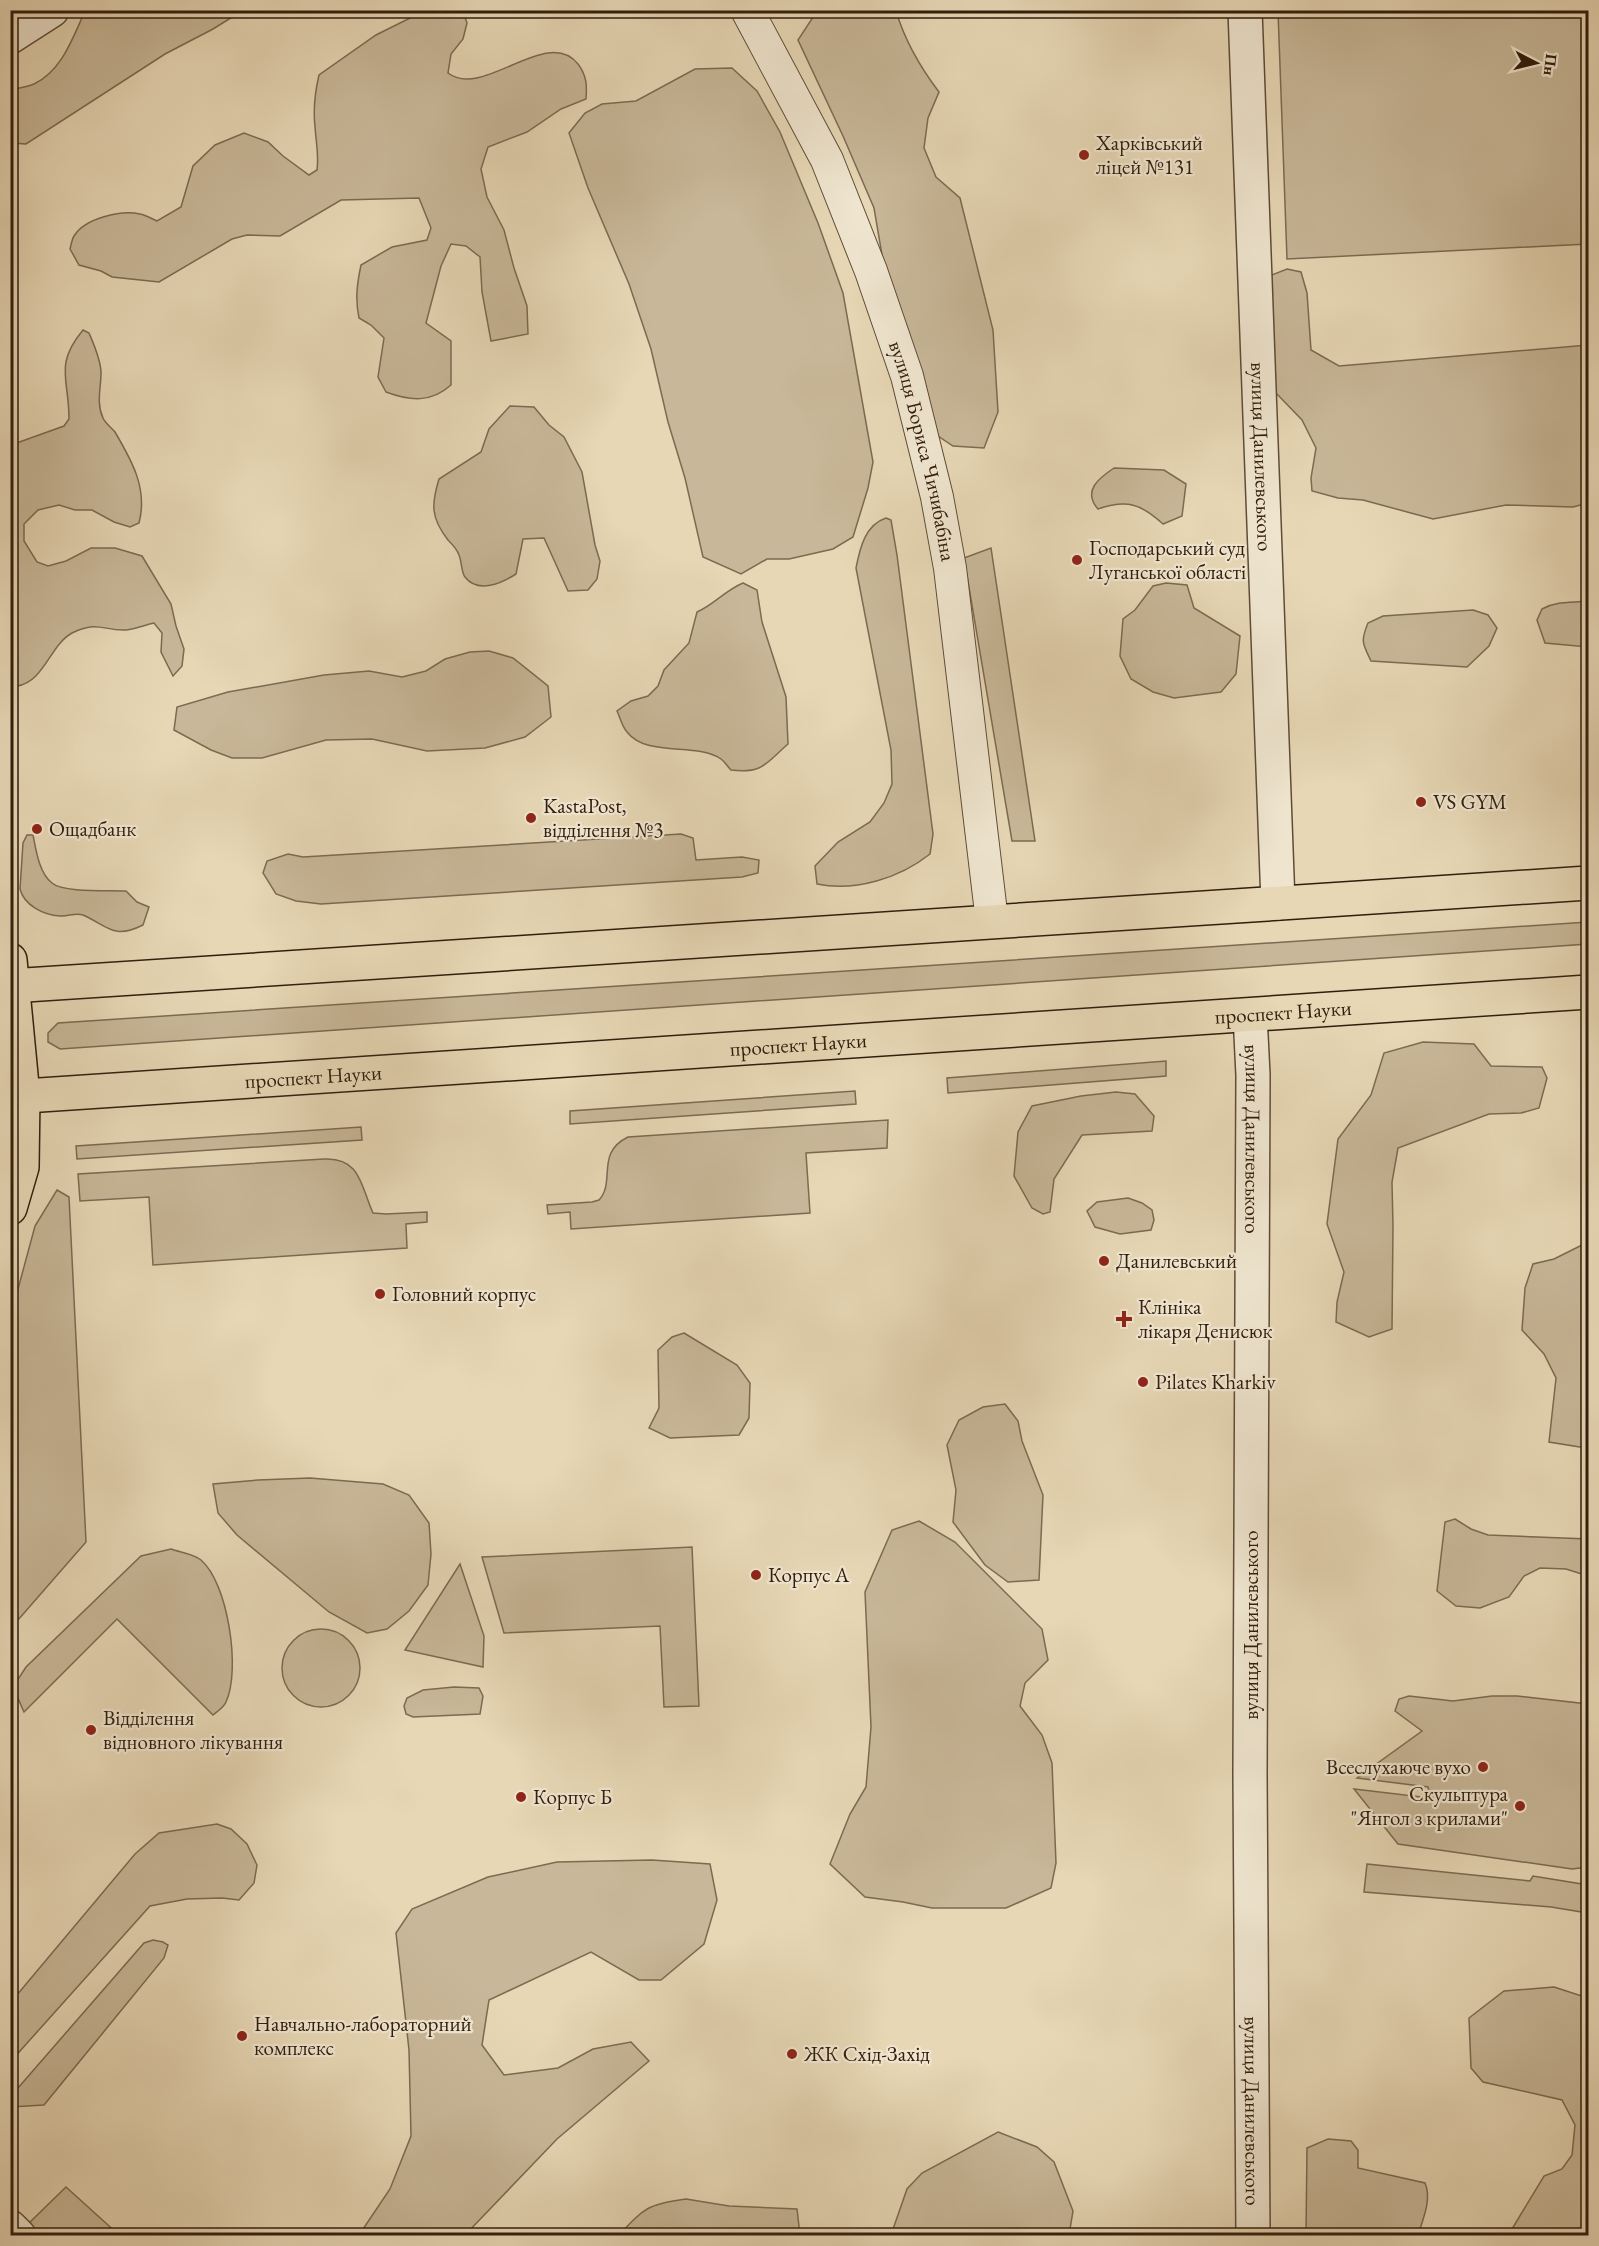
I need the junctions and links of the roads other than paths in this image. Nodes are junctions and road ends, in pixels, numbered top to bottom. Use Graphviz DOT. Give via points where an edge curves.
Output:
graph roads {
  1 [pos="52,10"];
  2 [pos="747,10"];
  3 [pos="1245,10"];
  4 [pos="10,37"];
  5 [pos="1588,883"];
  6 [pos="1278,903"];
  7 [pos="992,921"];
  8 [pos="12,977"];
  9 [pos="1588,992"];
  10 [pos="1250,1015"];
  11 [pos="16,1097"];
  12 [pos="10,1209"];
  13 [pos="10,2227"];
  14 [pos="19,2235"];
  15 [pos="1253,2235"];
  1 -- 4 [label="street"];
  2 -- 7 [label="street, вулиця Бориса Чичибабіна" via="827,160 907,376 950,567"];
  3 -- 6 [label="street, вулиця Данилевського"];
  5 -- 6 [label="main road"];
  6 -- 7 [label="main road"];
  7 -- 8 [label="main road"];
  8 -- 11 [label="main road"];
  9 -- 10 [label="main road, проспект Науки"];
  10 -- 11 [label="main road, проспект Науки"];
  10 -- 15 [label="street, вулиця Данилевського"];
  11 -- 12 [label="main road" via="22,1167"];
  13 -- 14 [label="street"];
}
